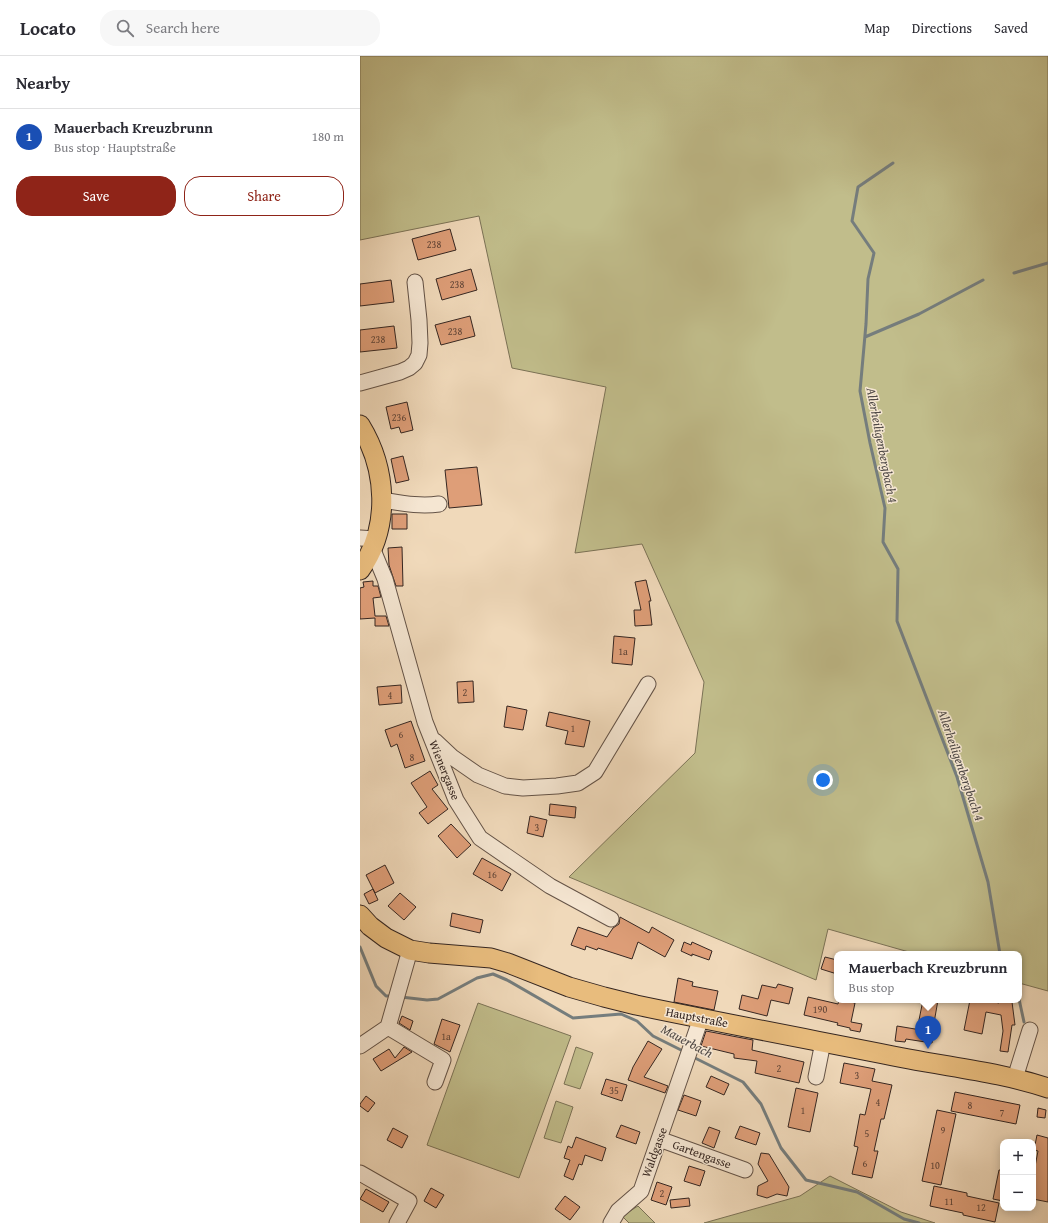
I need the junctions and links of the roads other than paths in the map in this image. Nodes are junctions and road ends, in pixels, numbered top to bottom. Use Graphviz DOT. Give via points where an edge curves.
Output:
graph roads {
  1 [pos="415,282"];
  2 [pos="360,383"];
  3 [pos="360,425"];
  4 [pos="382,500"];
  5 [pos="439,504"];
  6 [pos="370,542"];
  7 [pos="360,570"];
  8 [pos="648,684"];
  9 [pos="431,737"];
  10 [pos="360,915"];
  11 [pos="611,919"];
  12 [pos="410,950"];
  13 [pos="701,1018"];
  14 [pos="388,1028"];
  15 [pos="1030,1030"];
  16 [pos="823,1042"];
  17 [pos="360,1046"];
  18 [pos="816,1077"];
  19 [pos="1015,1078"];
  20 [pos="435,1082"];
  21 [pos="1048,1088"];
  22 [pos="659,1139"];
  23 [pos="745,1170"];
  24 [pos="360,1173"];
  25 [pos="397,1223"];
  26 [pos="611,1223"];
  1 -- 2 [label="street" via="420,343 416,362 400,372"];
  3 -- 4 [label="main road" via="374,453 381,481"];
  4 -- 5 [label="street" via="409,504"];
  4 -- 6 [label="main road" via="381,516"];
  6 -- 7 [label="main road"];
  6 -- 9 [label="street, Wienergasse" via="386,580"];
  8 -- 9 [label="street" via="595,772 578,783 523,788 504,786 478,775 452,757"];
  9 -- 11 [label="street, Wienergasse" via="456,800 480,838 550,886"];
  10 -- 12 [label="main road, Hauptstraße" via="386,938"];
  12 -- 13 [label="main road, Hauptstraße" via="491,958 590,993"];
  12 -- 14 [label="street"];
  13 -- 16 [label="main road, Hauptstraße"];
  13 -- 22 [label="street, Waldgasse"];
  14 -- 17 [label="street"];
  14 -- 20 [label="street" via="443,1060"];
  15 -- 19 [label="street"];
  16 -- 18 [label="street"];
  16 -- 19 [label="main road, Hauptstraße"];
  19 -- 21 [label="main road, Hauptstraße"];
  22 -- 23 [label="street, Gartengasse"];
  22 -- 26 [label="street, Waldgasse" via="640,1191 618,1211"];
  24 -- 25 [label="street" via="409,1201"];
}
